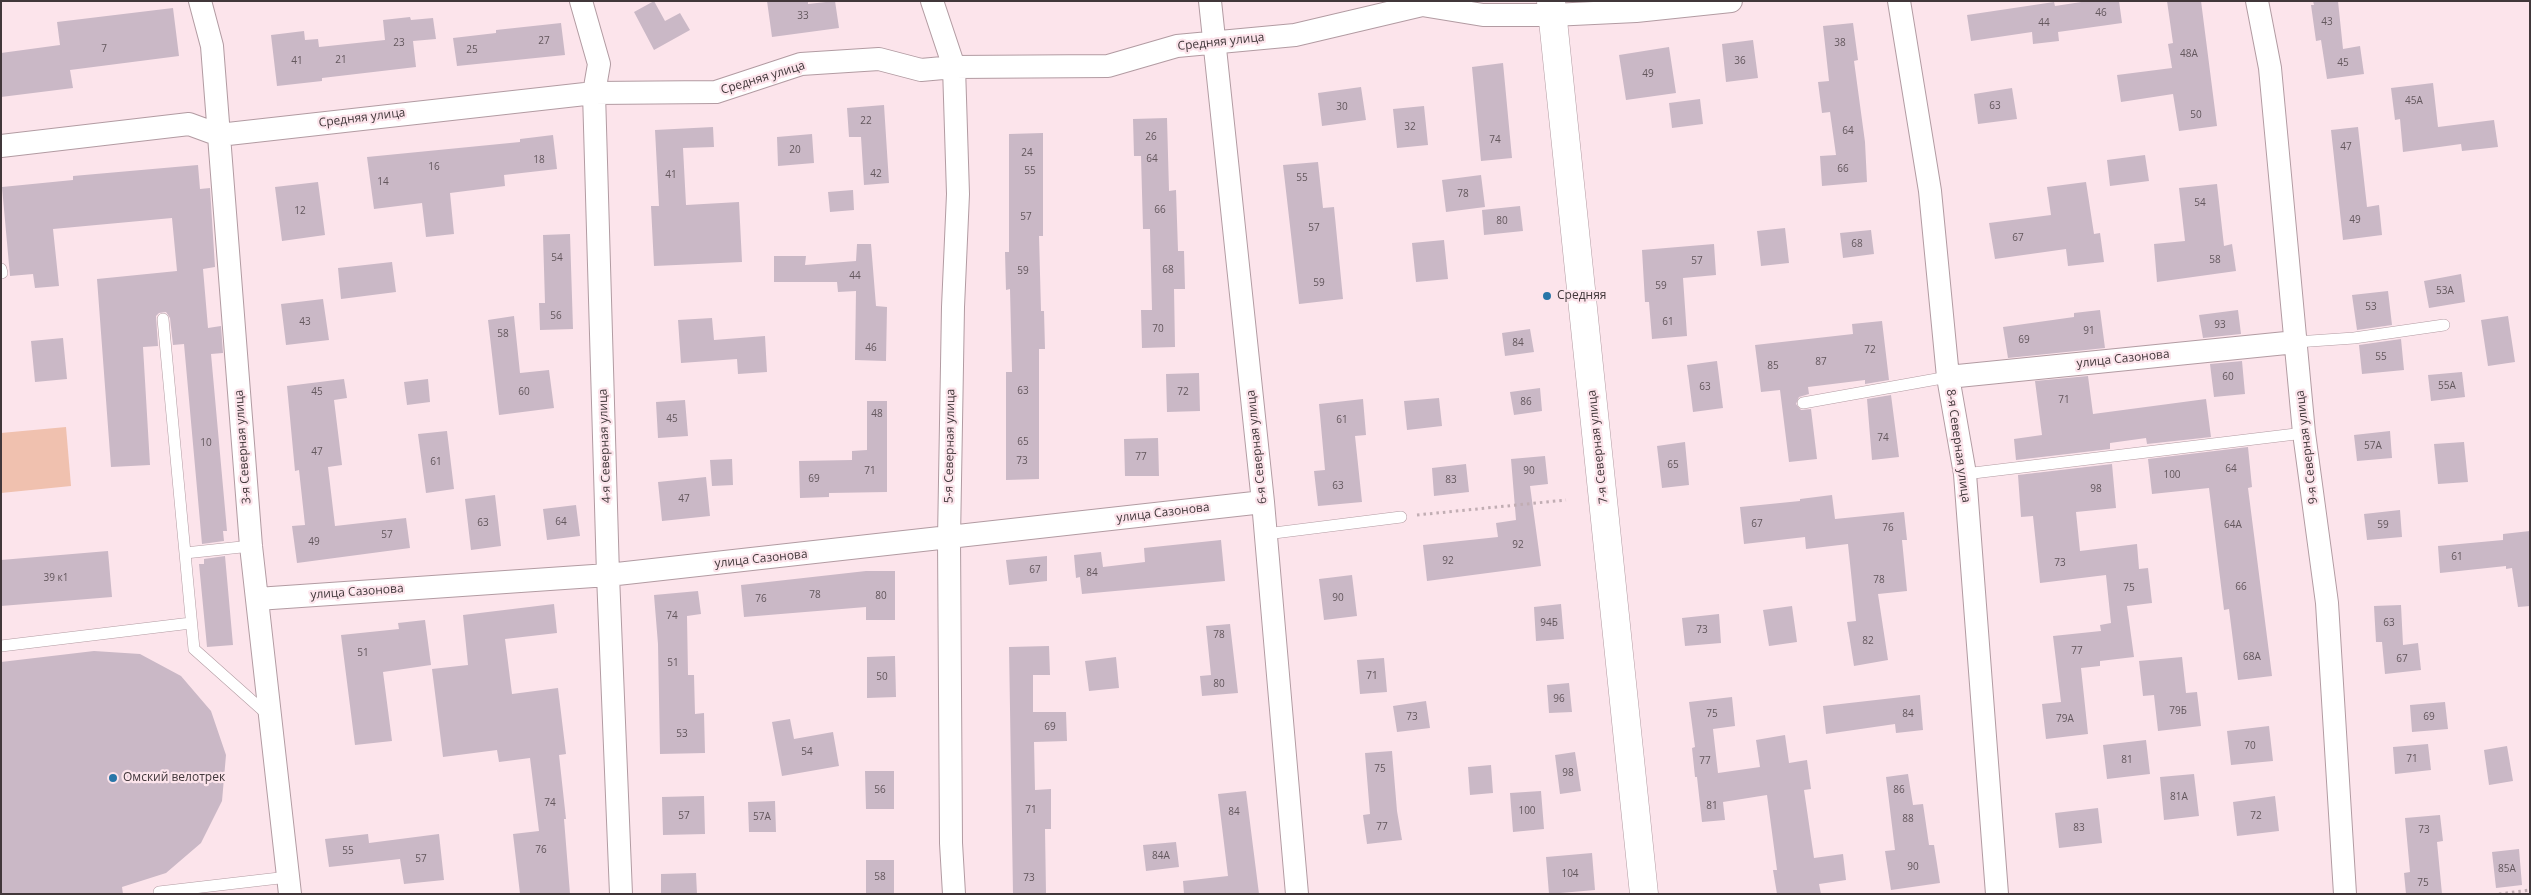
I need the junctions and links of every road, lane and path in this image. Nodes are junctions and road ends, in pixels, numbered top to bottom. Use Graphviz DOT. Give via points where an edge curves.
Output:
graph roads {
  1 [pos="200,1"];
  2 [pos="581,1"];
  3 [pos="932,1"];
  4 [pos="1210,1"];
  5 [pos="1731,1"];
  6 [pos="1899,1"];
  7 [pos="2257,1"];
  8 [pos="1552,8"];
  9 [pos="1214,43"];
  10 [pos="954,66"];
  11 [pos="594,93"];
  12 [pos="219,135"];
  13 [pos="1,146"];
  14 [pos="164,319"];
  15 [pos="2444,326"];
  16 [pos="2296,342"];
  17 [pos="1948,377"];
  18 [pos="1803,404"];
  19 [pos="2304,433"];
  20 [pos="1965,474"];
  21 [pos="1566,500"];
  22 [pos="1263,502"];
  23 [pos="1401,517"];
  24 [pos="1266,534"];
  25 [pos="949,539"];
  26 [pos="251,546"];
  27 [pos="185,553"];
  28 [pos="608,575"];
  29 [pos="257,599"];
  30 [pos="192,623"];
  31 [pos="1,646"];
  32 [pos="271,718"];
  33 [pos="289,885"];
  34 [pos="2530,890"];
  35 [pos="159,892"];
  36 [pos="621,894"];
  37 [pos="954,894"];
  38 [pos="1297,894"];
  39 [pos="1644,894"];
  40 [pos="1997,894"];
  41 [pos="2345,894"];
  42 [pos="2499,894"];
  1 -- 12 [label="street, 3-я Северная улица" via="212,46"];
  2 -- 11 [label="street, 4-я Северная улица" via="600,64"];
  3 -- 10 [label="street, 5-я Северная улица"];
  4 -- 9 [label="street, 6-я Северная улица"];
  5 -- 8 [label="street, Средняя улица" via="1636,11"];
  6 -- 17 [label="street, 8-я Северная улица" via="1930,191"];
  7 -- 16 [label="street, 9-я Северная улица" via="2270,68"];
  8 -- 9 [label="street, Средняя улица" via="1483,15 1422,5 1295,35"];
  8 -- 39 [label="main road, 7-я Северная улица"];
  9 -- 10 [label="street, Средняя улица" via="1177,46 1108,66"];
  9 -- 22 [label="street, 6-я Северная улица"];
  10 -- 11 [label="street, Средняя улица" via="921,70 879,59 801,64 716,92"];
  10 -- 25 [label="street, 5-я Северная улица" via="958,194 952,307"];
  11 -- 12 [label="street, Средняя улица"];
  11 -- 28 [label="street, 4-я Северная улица"];
  12 -- 13 [label="street, Средняя улица" via="189,124"];
  12 -- 26 [label="street, 3-я Северная улица"];
  14 -- 27 [label="lane"];
  15 -- 16 [label="lane, улица Сазонова"];
  16 -- 17 [label="street, улица Сазонова"];
  16 -- 19 [label="street, 9-я Северная улица"];
  17 -- 18 [label="lane, улица Сазонова"];
  17 -- 20 [label="street, 8-я Северная улица"];
  19 -- 20 [label="lane"];
  19 -- 41 [label="street, 9-я Северная улица" via="2327,603"];
  20 -- 40 [label="street, 8-я Северная улица"];
  21 -- 23 [label="path"];
  22 -- 24 [label="street, 6-я Северная улица"];
  22 -- 25 [label="street, улица Сазонова"];
  23 -- 24 [label="lane"];
  24 -- 38 [label="street, 6-я Северная улица"];
  25 -- 28 [label="street, улица Сазонова"];
  25 -- 37 [label="street, 5-я Северная улица"];
  26 -- 27 [label="lane"];
  26 -- 29 [label="street, 3-я Северная улица"];
  27 -- 30 [label="lane"];
  28 -- 29 [label="street, улица Сазонова"];
  28 -- 36 [label="street, 4-я Северная улица"];
  29 -- 32 [label="street, 3-я Северная улица"];
  30 -- 31 [label="lane"];
  30 -- 32 [label="lane" via="194,649"];
  32 -- 33 [label="street, 3-я Северная улица"];
  33 -- 35 [label="lane"];
  34 -- 42 [label="path"];
}
